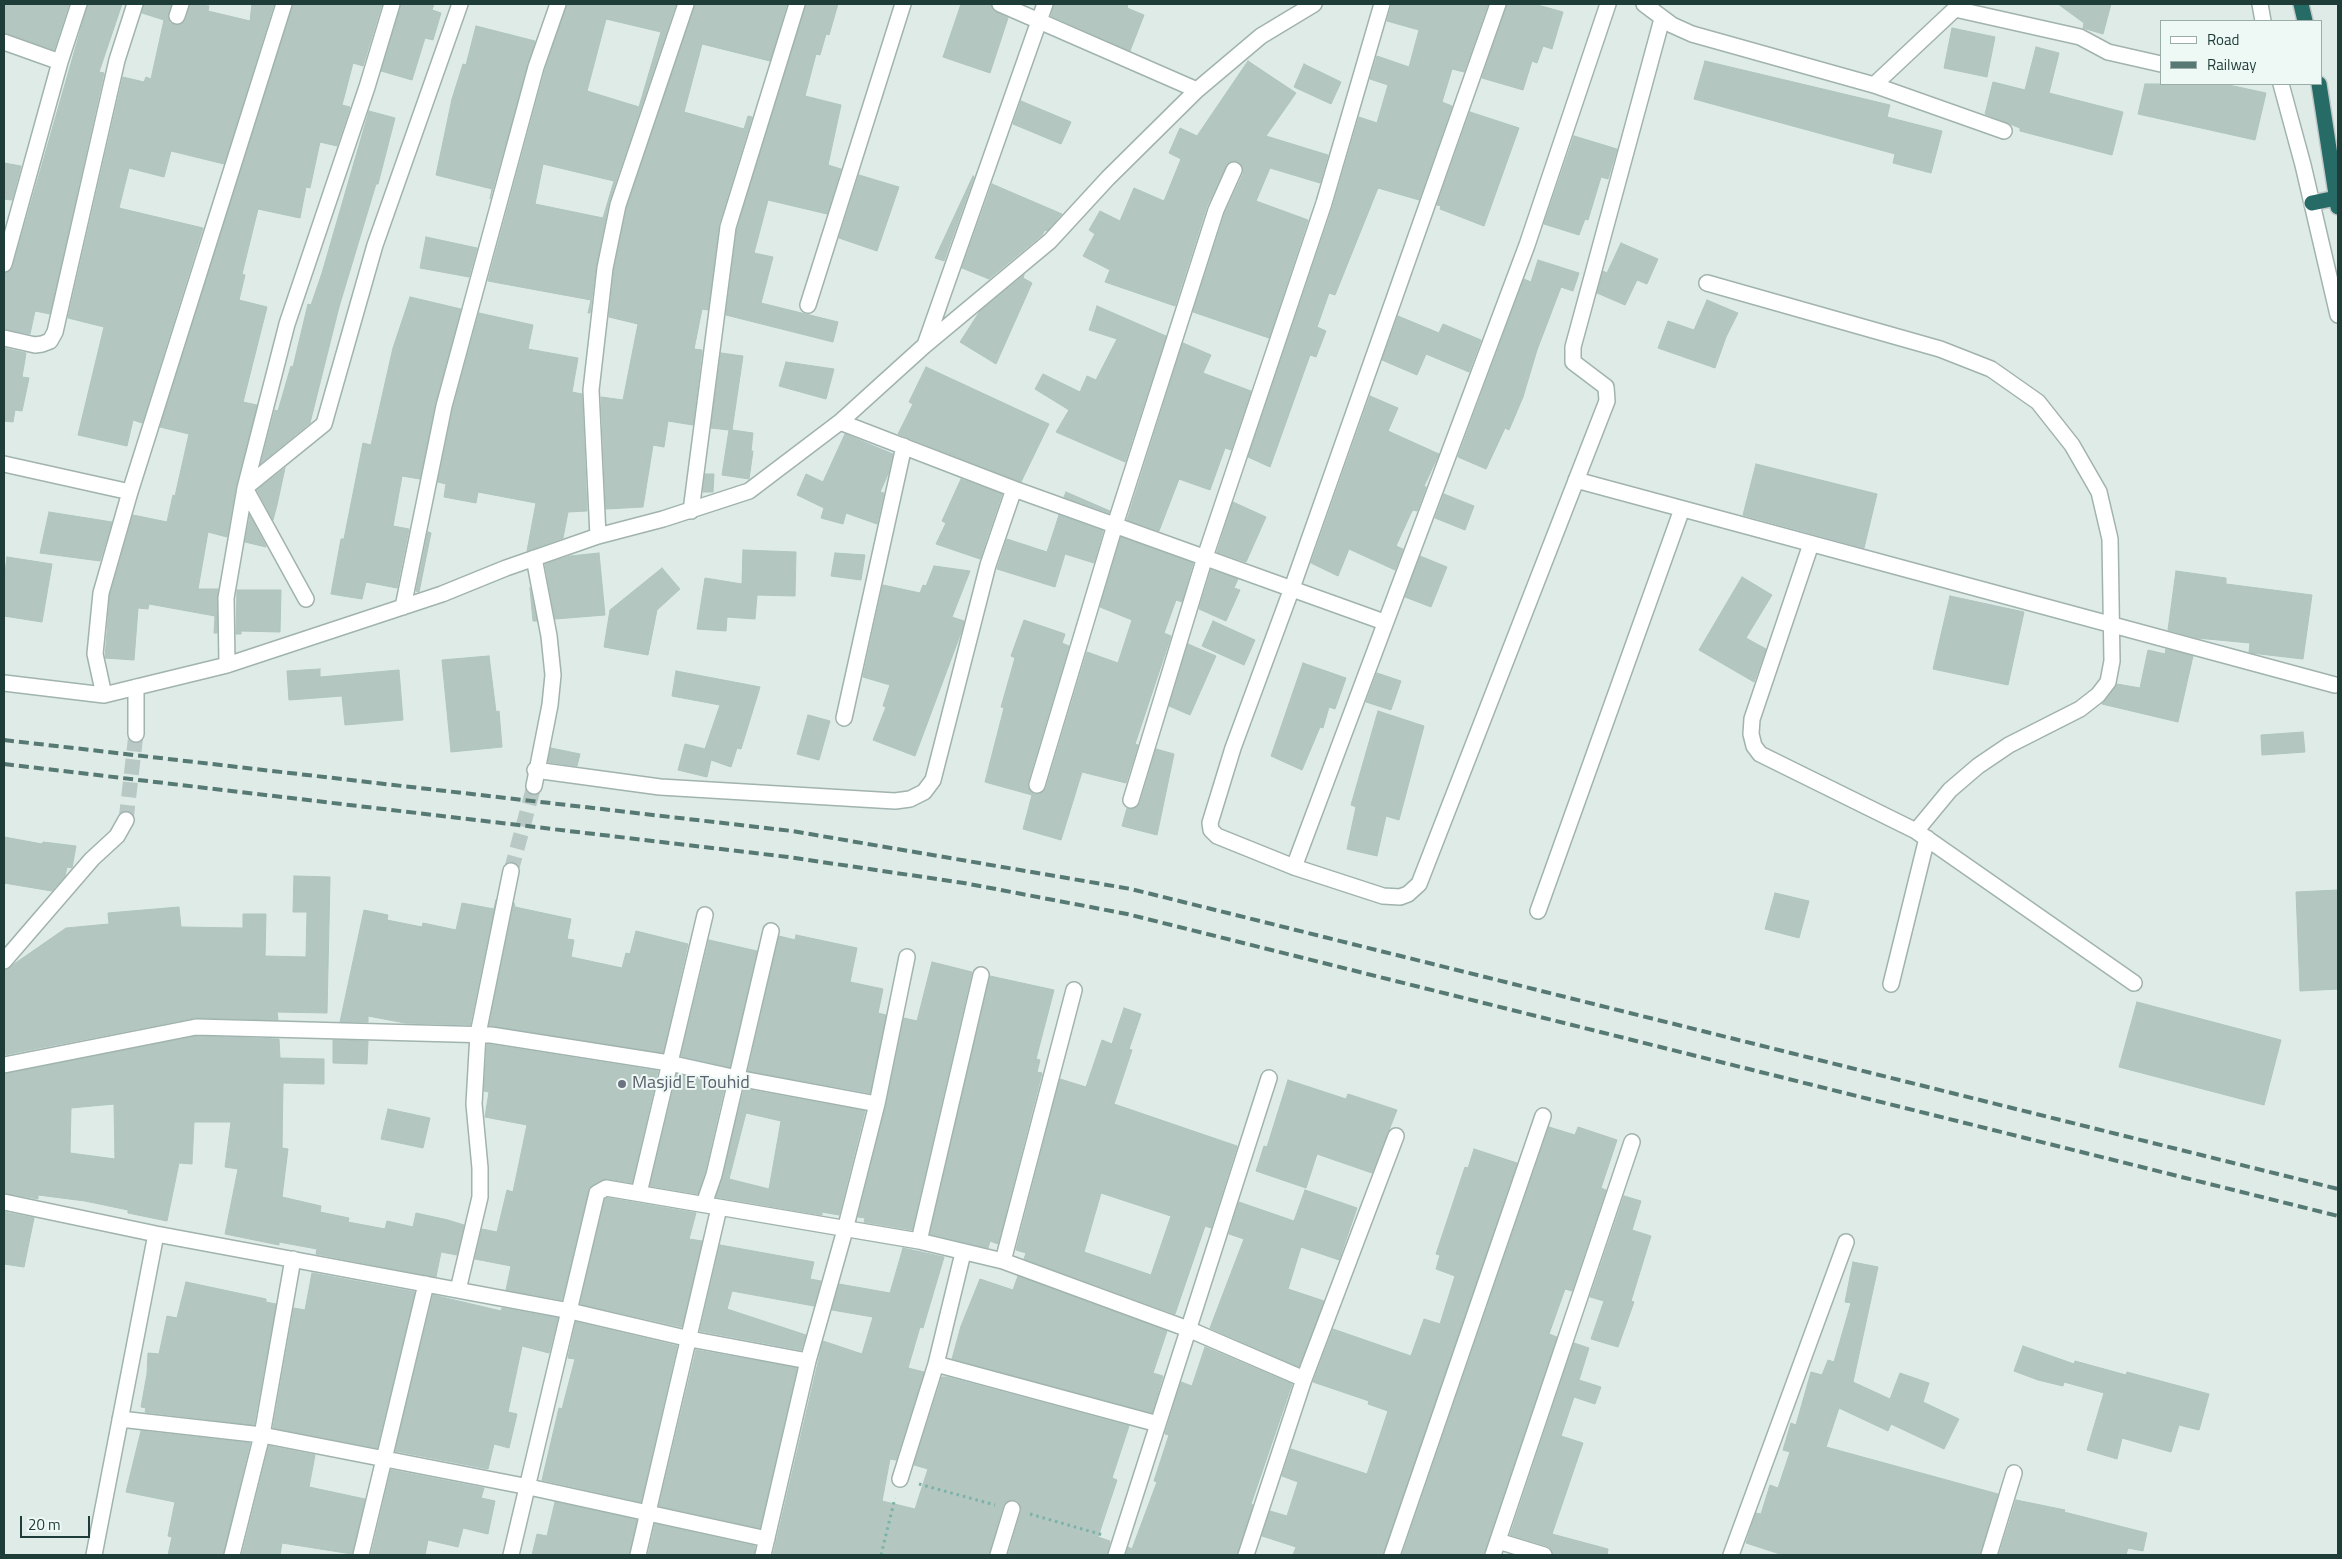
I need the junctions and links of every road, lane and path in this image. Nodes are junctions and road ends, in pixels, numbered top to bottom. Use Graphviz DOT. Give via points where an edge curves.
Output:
graph roads {
  1 [pos="79,4"];
  2 [pos="135,4"];
  3 [pos="284,4"];
  4 [pos="392,4"];
  5 [pos="460,4"];
  6 [pos="558,4"];
  7 [pos="686,4"];
  8 [pos="797,4"];
  9 [pos="903,4"];
  10 [pos="1000,4"];
  11 [pos="1045,4"];
  12 [pos="1314,4"];
  13 [pos="1382,4"];
  14 [pos="1498,4"];
  15 [pos="1608,4"];
  16 [pos="1644,4"];
  17 [pos="2260,4"];
  18 [pos="2301,4"];
  19 [pos="1958,6"];
  20 [pos="1662,19"];
  21 [pos="1039,20"];
  22 [pos="2264,20"];
  23 [pos="2305,20"];
  24 [pos="4,42"];
  25 [pos="60,62"];
  26 [pos="2160,64"];
  27 [pos="1874,85"];
  28 [pos="2280,85"];
  29 [pos="2319,85"];
  30 [pos="1197,90"];
  31 [pos="2004,131"];
  32 [pos="1234,170"];
  33 [pos="2337,202"];
  34 [pos="2312,203"];
  35 [pos="4,264"];
  36 [pos="1707,283"];
  37 [pos="808,306"];
  38 [pos="2338,315"];
  39 [pos="4,338"];
  40 [pos="924,346"];
  41 [pos="840,422"];
  42 [pos="904,446"];
  43 [pos="4,464"];
  44 [pos="1576,480"];
  45 [pos="245,488"];
  46 [pos="1014,489"];
  47 [pos="130,492"];
  48 [pos="1682,509"];
  49 [pos="691,510"];
  50 [pos="1115,525"];
  51 [pos="598,536"];
  52 [pos="1811,544"];
  53 [pos="1205,557"];
  54 [pos="534,558"];
  55 [pos="1292,588"];
  56 [pos="306,599"];
  57 [pos="403,607"];
  58 [pos="1384,622"];
  59 [pos="2111,624"];
  60 [pos="226,665"];
  61 [pos="4,683"];
  62 [pos="2335,685"];
  63 [pos="136,687"];
  64 [pos="104,695"];
  65 [pos="844,718"];
  66 [pos="136,734"];
  67 [pos="535,770"];
  68 [pos="1038,785"];
  69 [pos="534,786"];
  70 [pos="1132,800"];
  71 [pos="126,820"];
  72 [pos="1922,835"];
  73 [pos="1294,867"];
  74 [pos="511,871"];
  75 [pos="1538,911"];
  76 [pos="705,915"];
  77 [pos="771,932"];
  78 [pos="907,957"];
  79 [pos="4,962"];
  80 [pos="981,975"];
  81 [pos="2134,983"];
  82 [pos="1890,984"];
  83 [pos="1074,990"];
  84 [pos="478,1034"];
  85 [pos="669,1063"];
  86 [pos="4,1065"];
  87 [pos="737,1078"];
  88 [pos="1269,1078"];
  89 [pos="877,1104"];
  90 [pos="1543,1116"];
  91 [pos="1396,1136"];
  92 [pos="1632,1142"];
  93 [pos="639,1193"];
  94 [pos="4,1202"];
  95 [pos="704,1204"];
  96 [pos="719,1208"];
  97 [pos="845,1230"];
  98 [pos="156,1234"];
  99 [pos="919,1241"];
  100 [pos="1846,1242"];
  101 [pos="963,1253"];
  102 [pos="293,1260"];
  103 [pos="1003,1261"];
  104 [pos="426,1284"];
  105 [pos="458,1290"];
  106 [pos="570,1311"];
  107 [pos="1188,1329"];
  108 [pos="690,1339"];
  109 [pos="808,1361"];
  110 [pos="936,1364"];
  111 [pos="1304,1379"];
  112 [pos="120,1419"];
  113 [pos="1158,1424"];
  114 [pos="262,1435"];
  115 [pos="384,1459"];
  116 [pos="2014,1473"];
  117 [pos="900,1479"];
  118 [pos="529,1487"];
  119 [pos="1012,1510"];
  120 [pos="649,1515"];
  121 [pos="767,1539"];
  122 [pos="1495,1548"];
  123 [pos="94,1555"];
  124 [pos="232,1555"];
  125 [pos="360,1555"];
  126 [pos="511,1555"];
  127 [pos="638,1555"];
  128 [pos="763,1555"];
  129 [pos="881,1555"];
  130 [pos="998,1555"];
  131 [pos="1116,1555"];
  132 [pos="1246,1555"];
  133 [pos="1392,1555"];
  134 [pos="1544,1555"];
  135 [pos="1731,1555"];
  136 [pos="1989,1555"];
  1 -- 25 [label="street"];
  2 -- 39 [label="street" via="116,60 55,332 50,341 35,345"];
  3 -- 47 [label="street"];
  4 -- 45 [label="street" via="287,324"];
  5 -- 45 [label="street" via="375,245 324,424"];
  6 -- 57 [label="street" via="536,67 444,406"];
  7 -- 51 [label="street" via="618,205 604,268 590,390"];
  8 -- 49 [label="street" via="728,226"];
  9 -- 37 [label="street"];
  10 -- 21 [label="street"];
  11 -- 21 [label="street"];
  12 -- 30 [label="street" via="1261,36"];
  13 -- 53 [label="street" via="1324,203"];
  14 -- 55 [label="street"];
  15 -- 58 [label="street" via="1527,245"];
  16 -- 20 [label="street"];
  17 -- 22 [label="street"];
  18 -- 23 [label="highway"];
  19 -- 26 [label="street" via="2080,37 2108,52"];
  19 -- 27 [label="street"];
  20 -- 27 [label="street" via="1692,34"];
  20 -- 44 [label="street" via="1573,347 1573,362 1601,382 1608,393"];
  21 -- 30 [label="street"];
  21 -- 40 [label="street"];
  24 -- 25 [label="street"];
  25 -- 35 [label="street"];
  27 -- 31 [label="street"];
  28 -- 34 [label="street"];
  29 -- 33 [label="highway"];
  30 -- 40 [label="street" via="1050,241"];
  32 -- 50 [label="street" via="1216,210"];
  33 -- 34 [label="highway"];
  34 -- 38 [label="street"];
  36 -- 59 [label="street" via="1940,349 1991,369 2038,402 2072,444 2099,492 2110,539"];
  40 -- 41 [label="street"];
  41 -- 42 [label="street"];
  41 -- 49 [label="street" via="749,491"];
  42 -- 46 [label="street"];
  42 -- 65 [label="street"];
  43 -- 47 [label="street"];
  44 -- 48 [label="street"];
  44 -- 73 [label="street" via="1419,884 1400,897 1383,896"];
  45 -- 56 [label="street"];
  45 -- 60 [label="street" via="226,598"];
  46 -- 50 [label="street"];
  46 -- 67 [label="street" via="988,565 933,780 924,792 910,799 895,801 660,787"];
  47 -- 64 [label="street" via="101,593 95,654"];
  48 -- 52 [label="street"];
  48 -- 75 [label="street"];
  49 -- 51 [label="street"];
  50 -- 53 [label="street"];
  50 -- 68 [label="street"];
  51 -- 54 [label="street"];
  52 -- 59 [label="street"];
  52 -- 72 [label="street" via="1752,719 1754,746 1760,754"];
  53 -- 55 [label="street"];
  53 -- 70 [label="street"];
  54 -- 57 [label="street"];
  54 -- 67 [label="street" via="549,636 552,675 550,706"];
  55 -- 58 [label="street"];
  55 -- 73 [label="street" via="1233,748 1210,823 1217,836"];
  57 -- 60 [label="street"];
  58 -- 73 [label="street"];
  59 -- 62 [label="street"];
  59 -- 72 [label="street" via="2112,661 2108,682 2098,695 2080,709 2009,744 1978,766 1950,790"];
  60 -- 63 [label="street"];
  61 -- 64 [label="street"];
  63 -- 64 [label="street"];
  63 -- 66 [label="street"];
  67 -- 69 [label="street"];
  71 -- 79 [label="street" via="117,836 92,859"];
  72 -- 81 [label="street"];
  72 -- 82 [label="street"];
  74 -- 84 [label="street"];
  76 -- 85 [label="street"];
  77 -- 87 [label="street"];
  78 -- 89 [label="street"];
  80 -- 99 [label="street"];
  83 -- 103 [label="street"];
  84 -- 85 [label="street"];
  84 -- 86 [label="street" via="196,1027"];
  84 -- 105 [label="street" via="474,1104 480,1197"];
  85 -- 87 [label="street"];
  85 -- 93 [label="street"];
  87 -- 89 [label="street"];
  87 -- 95 [label="street"];
  88 -- 107 [label="street"];
  89 -- 97 [label="street"];
  90 -- 133 [label="street"];
  91 -- 111 [label="street"];
  92 -- 122 [label="street"];
  93 -- 95 [label="street"];
  93 -- 106 [label="street" via="606,1188 597,1193"];
  94 -- 98 [label="street"];
  95 -- 96 [label="street"];
  96 -- 97 [label="street"];
  96 -- 108 [label="street"];
  97 -- 99 [label="street"];
  97 -- 109 [label="street"];
  98 -- 102 [label="street"];
  98 -- 112 [label="street"];
  99 -- 101 [label="street"];
  100 -- 135 [label="street"];
  101 -- 103 [label="street"];
  101 -- 110 [label="street"];
  102 -- 104 [label="street"];
  102 -- 114 [label="street"];
  103 -- 107 [label="street"];
  104 -- 105 [label="street"];
  104 -- 115 [label="street"];
  105 -- 106 [label="street"];
  106 -- 108 [label="street"];
  106 -- 118 [label="street"];
  107 -- 111 [label="street"];
  107 -- 113 [label="street"];
  108 -- 109 [label="street"];
  108 -- 120 [label="street"];
  109 -- 121 [label="street"];
  110 -- 113 [label="street"];
  110 -- 117 [label="street"];
  111 -- 132 [label="street"];
  112 -- 114 [label="street"];
  112 -- 123 [label="street"];
  113 -- 131 [label="street"];
  114 -- 115 [label="street"];
  114 -- 124 [label="street"];
  115 -- 118 [label="street"];
  115 -- 125 [label="street"];
  116 -- 136 [label="street"];
  117 -- 129 [label="path"];
  118 -- 120 [label="street"];
  118 -- 126 [label="street"];
  119 -- 130 [label="street"];
  120 -- 121 [label="street"];
  120 -- 127 [label="street"];
  121 -- 128 [label="street"];
  122 -- 134 [label="street"];
}
